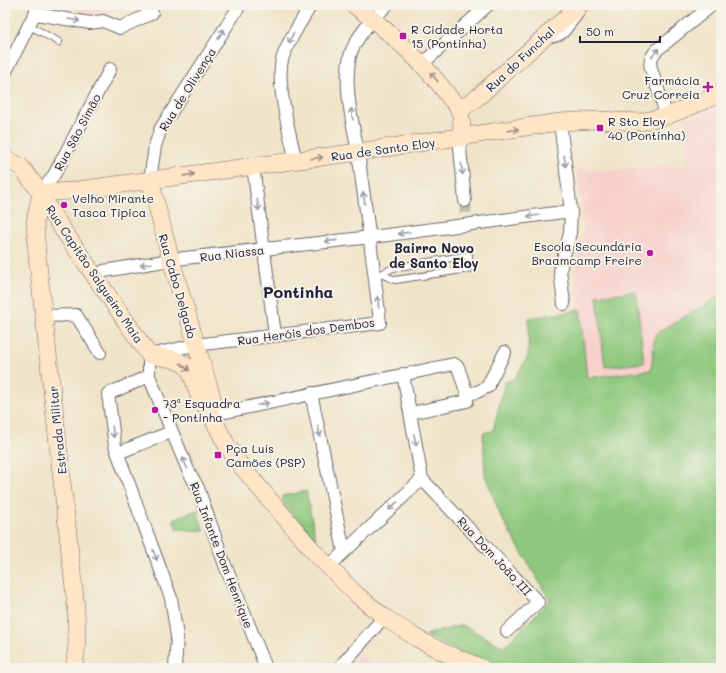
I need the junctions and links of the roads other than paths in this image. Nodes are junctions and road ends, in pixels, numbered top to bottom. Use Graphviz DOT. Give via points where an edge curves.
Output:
graph roads {
  1 [pos="149,5"];
  2 [pos="240,5"];
  3 [pos="311,5"];
  4 [pos="354,5"];
  5 [pos="387,5"];
  6 [pos="488,5"];
  7 [pos="586,5"];
  8 [pos="712,5"];
  9 [pos="570,8"];
  10 [pos="38,9"];
  11 [pos="372,19"];
  12 [pos="30,26"];
  13 [pos="59,42"];
  14 [pos="532,49"];
  15 [pos="8,60"];
  16 [pos="422,64"];
  17 [pos="110,69"];
  18 [pos="5,73"];
  19 [pos="721,94"];
  20 [pos="478,97"];
  21 [pos="458,108"];
  22 [pos="667,116"];
  23 [pos="560,122"];
  24 [pos="490,133"];
  25 [pos="461,138"];
  26 [pos="358,152"];
  27 [pos="5,158"];
  28 [pos="296,161"];
  29 [pos="253,166"];
  30 [pos="150,180"];
  31 [pos="41,193"];
  32 [pos="465,201"];
  33 [pos="571,211"];
  34 [pos="370,237"];
  35 [pos="264,249"];
  36 [pos="171,260"];
  37 [pos="378,274"];
  38 [pos="96,276"];
  39 [pos="564,304"];
  40 [pos="45,316"];
  41 [pos="275,335"];
  42 [pos="195,345"];
  43 [pos="505,352"];
  44 [pos="100,353"];
  45 [pos="149,354"];
  46 [pos="403,374"];
  47 [pos="149,376"];
  48 [pos="311,393"];
  49 [pos="467,394"];
  50 [pos="210,411"];
  51 [pos="410,413"];
  52 [pos="172,432"];
  53 [pos="118,453"];
  54 [pos="422,479"];
  55 [pos="344,551"];
  56 [pos="328,567"];
  57 [pos="384,617"];
  58 [pos="507,631"];
  59 [pos="74,668"];
  60 [pos="175,668"];
  61 [pos="266,668"];
  62 [pos="339,668"];
  63 [pos="482,668"];
  10 -- 1 [label="street, one-way" via="90,23 103,20 120,28 152,13"];
  30 -- 2 [label="street, Rua de Olivença, one-way" via="155,146 162,128"];
  3 -- 28 [label="street, one-way" via="292,36 282,60 281,85"];
  4 -- 11 [label="street"];
  5 -- 11 [label="street, Rua Heróis dos Dembos"];
  6 -- 16 [label="street"];
  7 -- 14 [label="lane" via="565,34"];
  22 -- 8 [label="street, one-way" via="651,69 651,57"];
  9 -- 14 [label="street, Rua do Funchal"];
  10 -- 12 [label="street"];
  11 -- 16 [label="street"];
  26 -- 11 [label="street, Rua Heróis dos Dembos, one-way" via="348,88 350,56"];
  12 -- 13 [label="lane"];
  12 -- 15 [label="street"];
  14 -- 20 [label="street, Rua do Funchal"];
  15 -- 18 [label="street"];
  21 -- 16 [label="street, one-way"];
  17 -- 31 [label="street, Rua São Simão" via="54,175"];
  19 -- 22 [label="street, Rua de Santo Eloy"];
  20 -- 21 [label="street, Rua do Funchal" via="464,107"];
  20 -- 24 [label="street" via="472,114 473,122"];
  21 -- 25 [label="street" via="462,125"];
  22 -- 23 [label="street, Rua de Santo Eloy" via="640,122"];
  24 -- 23 [label="street, Rua de Santo Eloy, one-way"];
  23 -- 33 [label="street, one-way"];
  24 -- 25 [label="street, Rua de Santo Eloy"];
  25 -- 26 [label="street, Rua de Santo Eloy"];
  25 -- 32 [label="street, one-way"];
  28 -- 26 [label="street, Rua de Santo Eloy, one-way"];
  34 -- 26 [label="street, Rua Heróis dos Dembos, one-way"];
  27 -- 31 [label="street, Rua Capitão Salgueiro Maia" via="21,168"];
  28 -- 29 [label="street, Rua de Santo Eloy"];
  30 -- 29 [label="street, Rua de Santo Eloy, one-way"];
  29 -- 35 [label="street, one-way"];
  30 -- 31 [label="street, Rua de Santo Eloy"];
  30 -- 36 [label="street, Rua Cabo Delgado"];
  31 -- 38 [label="street, Rua Capitão Salgueiro Maia" via="50,211"];
  31 -- 40 [label="street, Estrada Militar" via="35,221"];
  33 -- 34 [label="street, Rua Niassa, one-way" via="467,220"];
  33 -- 39 [label="street" via="570,233 560,270"];
  34 -- 35 [label="street, Rua Niassa, one-way"];
  34 -- 37 [label="street, Rua Heróis dos Dembos"];
  35 -- 36 [label="street, Rua Niassa"];
  35 -- 41 [label="street"];
  36 -- 38 [label="street, Rua Niassa, one-way" via="104,271"];
  36 -- 42 [label="street, Rua Cabo Delgado"];
  37 -- 37 [label="lane" via="395,280 469,269 469,255 393,268"];
  41 -- 37 [label="street, Rua Heróis dos Dembos, one-way" via="380,323"];
  38 -- 45 [label="street, Rua Capitão Salgueiro Maia"];
  40 -- 44 [label="street" via="76,315"];
  40 -- 59 [label="street, Estrada Militar" via="76,607 77,644"];
  41 -- 42 [label="street, Rua Heróis dos Dembos"];
  42 -- 45 [label="street, Rua Heróis dos Dembos"];
  42 -- 50 [label="street, Rua Cabo Delgado" via="212,397"];
  43 -- 49 [label="street" via="489,386"];
  45 -- 47 [label="street"];
  45 -- 50 [label="street, one-way" via="184,364 190,370 201,402"];
  46 -- 48 [label="street"];
  46 -- 49 [label="street" via="454,364 458,367"];
  46 -- 51 [label="street"];
  47 -- 52 [label="street, Rua Infante Dom Henrique"];
  47 -- 53 [label="street, one-way" via="108,394"];
  50 -- 48 [label="street, one-way"];
  48 -- 55 [label="street, one-way"];
  49 -- 51 [label="street" via="467,401"];
  50 -- 56 [label="street" via="233,455"];
  51 -- 54 [label="street, one-way"];
  52 -- 53 [label="street"];
  61 -- 52 [label="street, Rua Infante Dom Henrique, one-way" via="198,488"];
  53 -- 60 [label="street, one-way" via="170,598 177,636"];
  54 -- 55 [label="street, one-way"];
  54 -- 58 [label="street, Rua Dom João III" via="538,602"];
  55 -- 56 [label="street"];
  56 -- 57 [label="street"];
  57 -- 62 [label="street"];
  57 -- 63 [label="street" via="418,639"];
}
